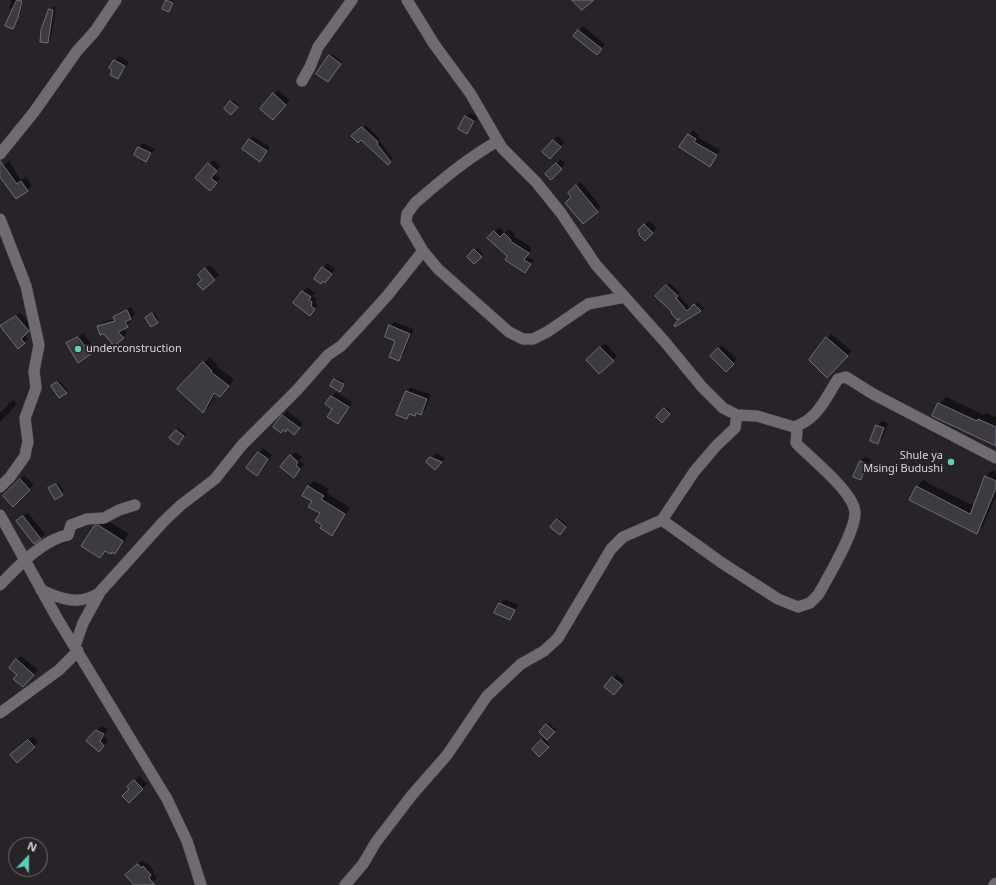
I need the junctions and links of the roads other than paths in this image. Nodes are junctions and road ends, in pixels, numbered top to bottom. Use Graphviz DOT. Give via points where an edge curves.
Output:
graph roads {
  1 [pos="116,0"];
  2 [pos="352,0"];
  3 [pos="407,0"];
  4 [pos="302,81"];
  5 [pos="498,141"];
  6 [pos="0,154"];
  7 [pos="0,219"];
  8 [pos="423,251"];
  9 [pos="625,297"];
  10 [pos="737,415"];
  11 [pos="794,427"];
  12 [pos="996,458"];
  13 [pos="0,487"];
  14 [pos="135,506"];
  15 [pos="0,515"];
  16 [pos="662,520"];
  17 [pos="25,561"];
  18 [pos="0,585"];
  19 [pos="41,590"];
  20 [pos="99,593"];
  21 [pos="77,649"];
  22 [pos="0,713"];
  23 [pos="201,885"];
  24 [pos="345,885"];
  1 -- 6 [label="street"];
  2 -- 4 [label="street" via="318,48"];
  3 -- 5 [label="street" via="434,44 470,92"];
  5 -- 8 [label="street" via="459,165 410,209 406,222"];
  5 -- 9 [label="street" via="510,157 536,182 561,213 596,265"];
  7 -- 13 [label="street" via="26,286 38,345 34,372 36,388 25,418 28,442 25,456"];
  8 -- 9 [label="street" via="438,269 481,308 509,332 523,339 533,339 547,332 588,304"];
  8 -- 20 [label="street" via="387,296 341,346 328,355 297,390 242,444 215,479 164,521"];
  9 -- 10 [label="street" via="702,387 723,408"];
  10 -- 11 [label="street" via="757,416"];
  10 -- 16 [label="street" via="735,428 694,472"];
  11 -- 12 [label="street" via="812,419 819,412 838,379 846,377 873,394"];
  11 -- 16 [label="street" via="796,443 836,482 855,511 850,532 838,558 818,595 810,603 798,607 778,599"];
  14 -- 17 [label="street" via="119,510 104,518 87,519 70,525 68,535 54,540"];
  15 -- 17 [label="street"];
  16 -- 24 [label="street" via="631,532 615,545 558,638 544,651 521,664 487,696 447,755 408,800"];
  17 -- 18 [label="street"];
  17 -- 19 [label="street"];
  19 -- 20 [label="street" via="73,601 90,599"];
  19 -- 21 [label="street"];
  20 -- 21 [label="street" via="83,623"];
  21 -- 22 [label="street" via="59,670"];
  21 -- 23 [label="street" via="167,799 187,841"];
}
